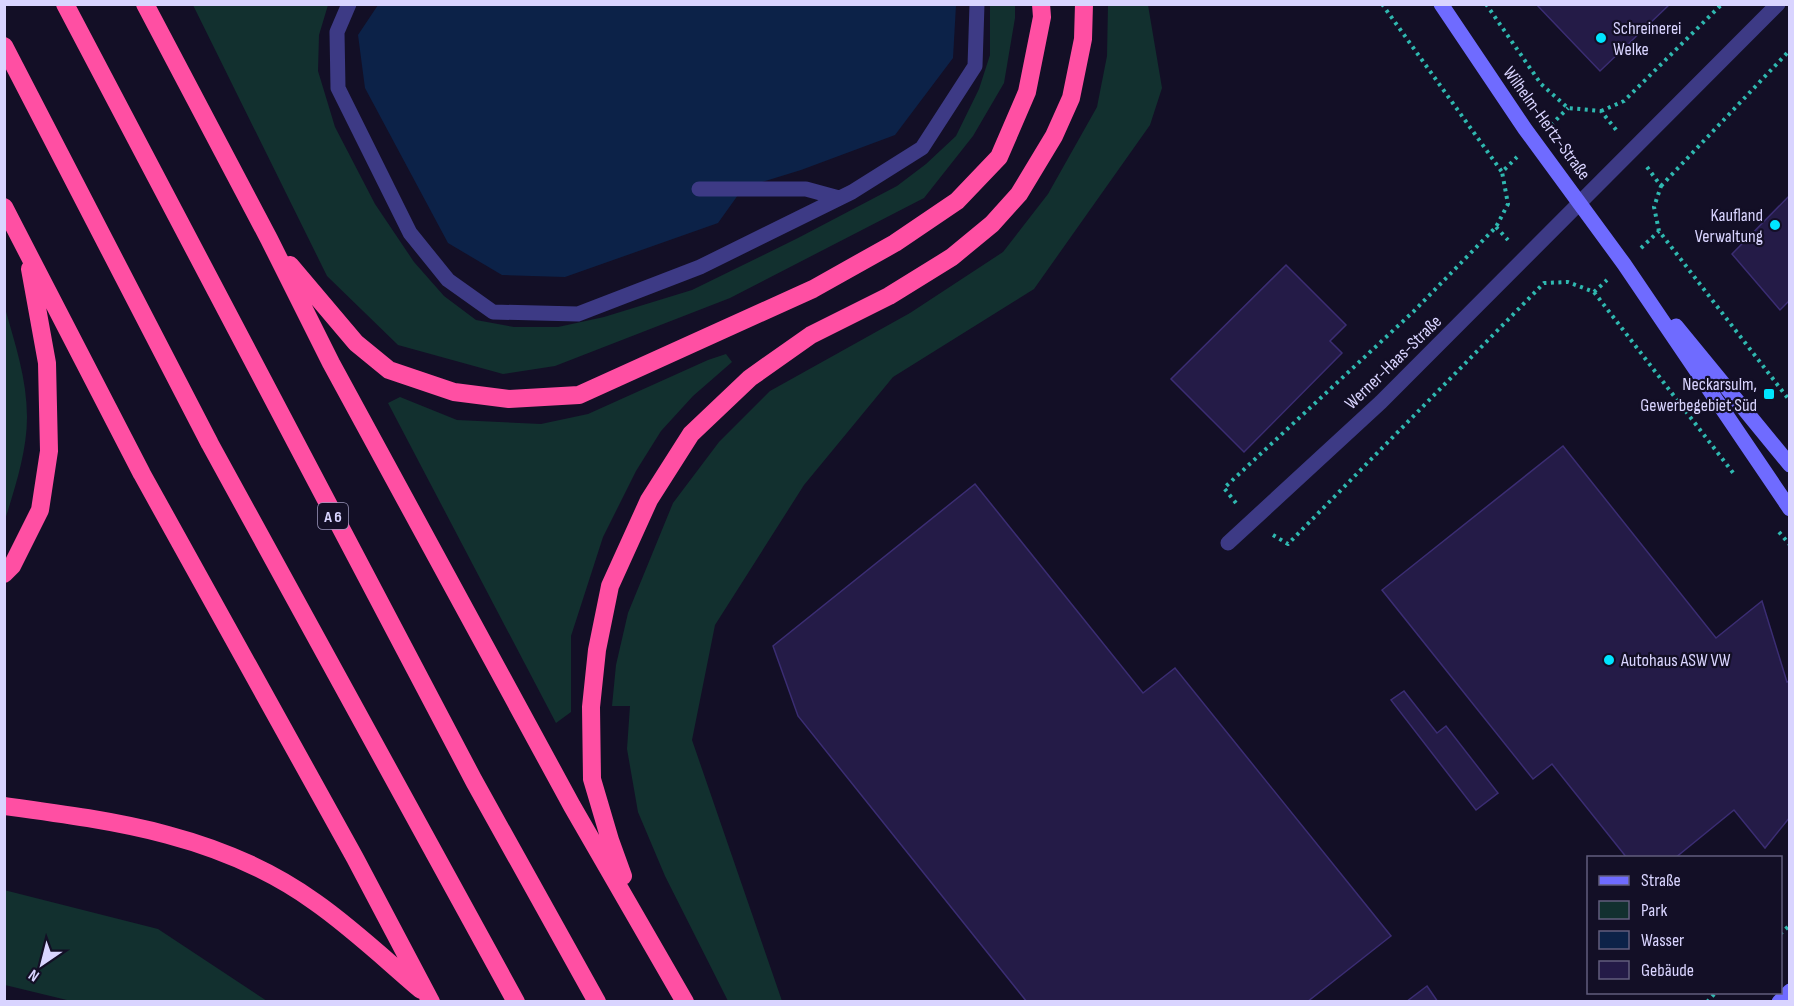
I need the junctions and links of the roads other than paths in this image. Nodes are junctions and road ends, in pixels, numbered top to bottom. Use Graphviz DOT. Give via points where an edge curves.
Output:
graph roads {
  1 [pos="65,4"];
  2 [pos="145,4"];
  3 [pos="349,4"];
  4 [pos="977,4"];
  5 [pos="1041,4"];
  6 [pos="1084,4"];
  7 [pos="1441,4"];
  8 [pos="1778,4"];
  9 [pos="6,50"];
  10 [pos="699,189"];
  11 [pos="839,198"];
  12 [pos="1580,203"];
  13 [pos="4,207"];
  14 [pos="268,239"];
  15 [pos="25,247"];
  16 [pos="1624,264"];
  17 [pos="1790,465"];
  18 [pos="1790,509"];
  19 [pos="1228,543"];
  20 [pos="4,574"];
  21 [pos="4,806"];
  22 [pos="641,923"];
  23 [pos="1790,991"];
  24 [pos="430,999"];
  25 [pos="516,1002"];
  26 [pos="597,1002"];
  27 [pos="686,1002"];
  28 [pos="1779,1002"];
  1 -- 26 [label="highway, A 6" via="469,770"];
  2 -- 14 [label="highway"];
  3 -- 11 [label="street" via="337,32 338,88 410,233 448,280 493,312 578,314 700,267"];
  4 -- 11 [label="street" via="975,66 922,148"];
  5 -- 14 [label="highway" via="1027,92 999,157 957,201 895,243 813,289 579,395 509,399 454,392 389,370 356,343"];
  6 -- 22 [label="highway" via="1083,39 1071,98 1054,136 1019,194 992,224 952,257 889,296 811,335 750,378 691,434 649,500 610,586 591,707 592,779"];
  7 -- 12 [label="main road, Wilhelm-Hertz-Straße"];
  8 -- 12 [label="street, Werner-Haas-Straße"];
  9 -- 25 [label="highway" via="210,444"];
  10 -- 11 [label="street" via="806,189"];
  12 -- 16 [label="main road, Wilhelm-Hertz-Straße"];
  12 -- 19 [label="street, Werner-Haas-Straße" via="1381,402"];
  13 -- 15 [label="highway"];
  14 -- 22 [label="highway" via="331,363 572,806"];
  15 -- 20 [label="highway" via="47,363 50,451 39,510 12,566"];
  15 -- 24 [label="highway" via="142,474"];
  16 -- 17 [label="main road, Wilhelm-Hertz-Straße"];
  16 -- 18 [label="main road, Wilhelm-Hertz-Straße"];
  21 -- 24 [label="highway" via="133,825 209,846 267,871 316,902"];
  22 -- 27 [label="highway"];
  23 -- 28 [label="main road"];
}
